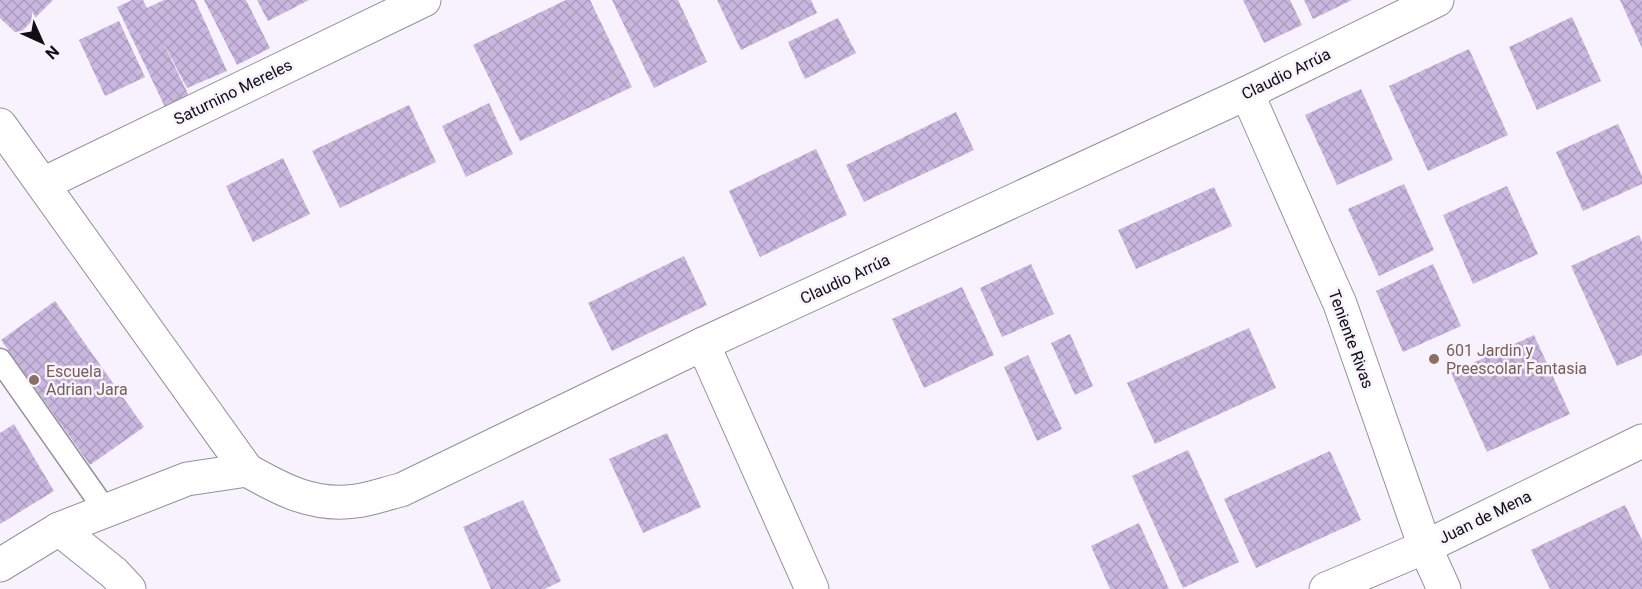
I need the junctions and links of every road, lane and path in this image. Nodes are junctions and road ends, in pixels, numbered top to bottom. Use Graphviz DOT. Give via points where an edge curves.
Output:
graph roads {
  1 [pos="424,0"];
  2 [pos="1437,0"];
  3 [pos="1247,93"];
  4 [pos="0,126"];
  5 [pos="43,184"];
  6 [pos="703,344"];
  7 [pos="0,360"];
  8 [pos="1642,441"];
  9 [pos="247,470"];
  10 [pos="106,511"];
  11 [pos="59,530"];
  12 [pos="1425,547"];
  13 [pos="0,566"];
  14 [pos="129,589"];
  15 [pos="812,589"];
  16 [pos="1326,589"];
  17 [pos="1444,589"];
  1 -- 5 [label="street, Saturnino Mereles"];
  2 -- 3 [label="street, Claudio Arrúa"];
  3 -- 6 [label="street, Claudio Arrúa"];
  3 -- 12 [label="street, Teniente Rivas" via="1340,304"];
  4 -- 5 [label="street"];
  5 -- 9 [label="street"];
  6 -- 9 [label="street, Claudio Arrúa" via="402,490 356,501 317,502 283,491"];
  6 -- 15 [label="street"];
  7 -- 10 [label="lane"];
  8 -- 12 [label="street, Juan de Mena"];
  9 -- 10 [label="street" via="187,479"];
  10 -- 11 [label="street"];
  11 -- 13 [label="street"];
  11 -- 14 [label="street"];
  12 -- 16 [label="street, Juan de Mena"];
  12 -- 17 [label="street, Teniente Rivas"];
}
